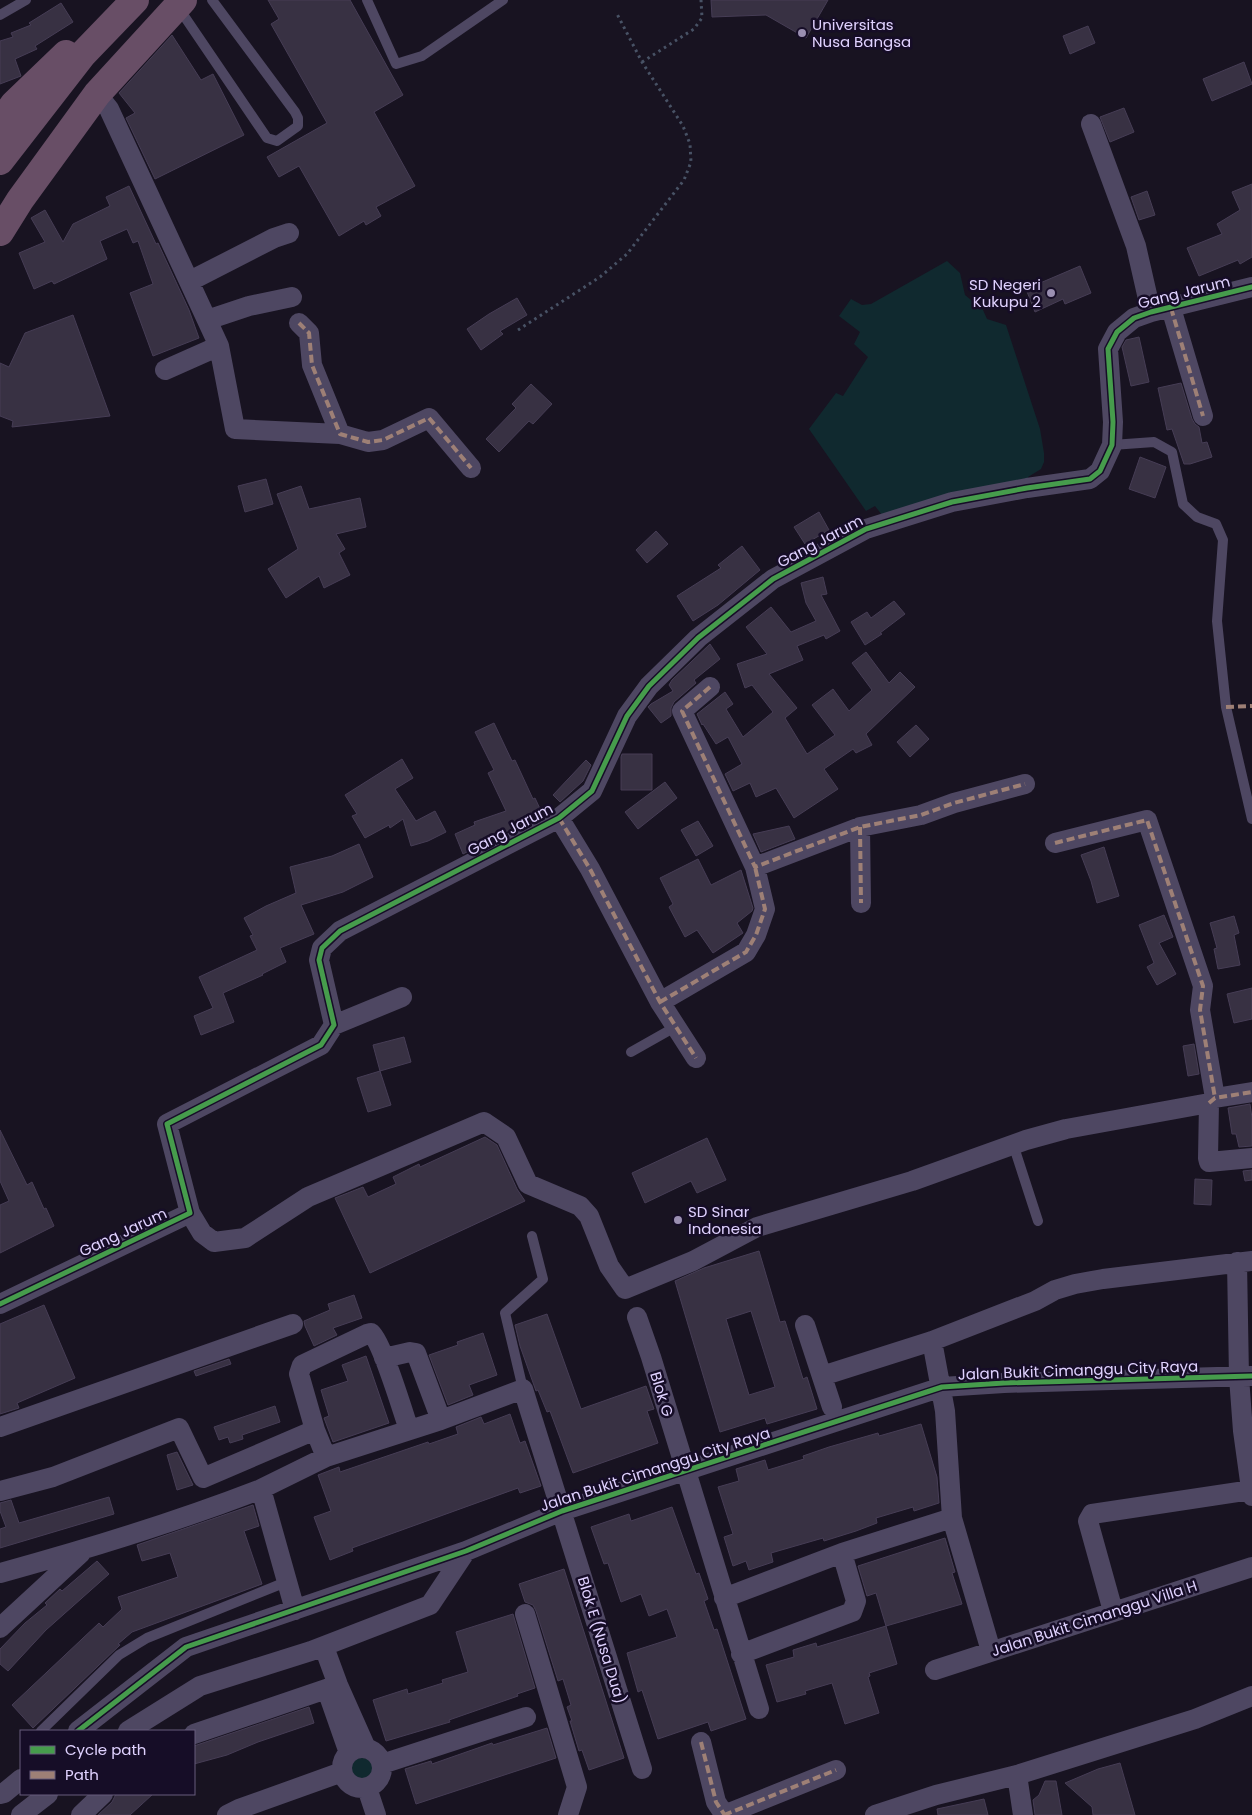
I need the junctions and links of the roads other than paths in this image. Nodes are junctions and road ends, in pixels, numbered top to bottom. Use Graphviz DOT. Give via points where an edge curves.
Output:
graph roads {
  1 [pos="118,0"];
  2 [pos="135,0"];
  3 [pos="212,0"];
  4 [pos="367,0"];
  5 [pos="498,1"];
  6 [pos="19,2"];
  7 [pos="175,2"];
  8 [pos="0,15"];
  9 [pos="97,94"];
  10 [pos="0,124"];
  11 [pos="1091,124"];
  12 [pos="0,161"];
  13 [pos="0,206"];
  14 [pos="0,232"];
  15 [pos="289,233"];
  16 [pos="190,281"];
  17 [pos="1252,287"];
  18 [pos="292,297"];
  19 [pos="1171,308"];
  20 [pos="1151,312"];
  21 [pos="207,320"];
  22 [pos="299,322"];
  23 [pos="219,346"];
  24 [pos="166,370"];
  25 [pos="1203,416"];
  26 [pos="340,434"];
  27 [pos="1112,446"];
  28 [pos="472,468"];
  29 [pos="710,687"];
  30 [pos="1025,784"];
  31 [pos="559,818"];
  32 [pos="1252,819"];
  33 [pos="860,827"];
  34 [pos="1055,843"];
  35 [pos="755,867"];
  36 [pos="860,903"];
  37 [pos="402,997"];
  38 [pos="660,1002"];
  39 [pos="334,1025"];
  40 [pos="677,1026"];
  41 [pos="631,1052"];
  42 [pos="696,1058"];
  43 [pos="1252,1092"];
  44 [pos="1212,1101"];
  45 [pos="1013,1144"];
  46 [pos="1252,1158"];
  47 [pos="190,1213"];
  48 [pos="1038,1221"];
  49 [pos="532,1236"];
  50 [pos="1245,1262"];
  51 [pos="0,1304"];
  52 [pos="638,1317"];
  53 [pos="293,1324"];
  54 [pos="805,1325"];
  55 [pos="932,1341"];
  56 [pos="384,1358"];
  57 [pos="822,1376"];
  58 [pos="1246,1377"];
  59 [pos="942,1387"];
  60 [pos="523,1389"];
  61 [pos="832,1407"];
  62 [pos="441,1420"];
  63 [pos="0,1427"];
  64 [pos="315,1430"];
  65 [pos="409,1430"];
  66 [pos="326,1458"];
  67 [pos="686,1471"];
  68 [pos="203,1478"];
  69 [pos="261,1489"];
  70 [pos="0,1490"];
  71 [pos="1252,1490"];
  72 [pos="1252,1496"];
  73 [pos="213,1507"];
  74 [pos="562,1511"];
  75 [pos="952,1518"];
  76 [pos="84,1550"];
  77 [pos="466,1551"];
  78 [pos="842,1553"];
  79 [pos="1252,1567"];
  80 [pos="0,1574"];
  81 [pos="286,1582"];
  82 [pos="724,1598"];
  83 [pos="294,1610"];
  84 [pos="1114,1611"];
  85 [pos="525,1614"];
  86 [pos="0,1628"];
  87 [pos="318,1649"];
  88 [pos="992,1651"];
  89 [pos="741,1654"];
  90 [pos="935,1670"];
  91 [pos="332,1687"];
  92 [pos="1252,1696"];
  93 [pos="110,1706"];
  94 [pos="759,1709"];
  95 [pos="526,1717"];
  96 [pos="42,1730"];
  97 [pos="79,1730"];
  98 [pos="130,1730"];
  99 [pos="195,1734"];
  100 [pos="701,1742"];
  101 [pos="357,1750"];
  102 [pos="382,1764"];
  103 [pos="642,1769"];
  104 [pos="836,1770"];
  105 [pos="342,1772"];
  106 [pos="1017,1775"];
  107 [pos="367,1788"];
  108 [pos="47,1795"];
  109 [pos="103,1795"];
  110 [pos="21,1815"];
  111 [pos="81,1815"];
  112 [pos="227,1815"];
  113 [pos="376,1815"];
  114 [pos="568,1815"];
  115 [pos="724,1815"];
  116 [pos="875,1815"];
  117 [pos="1023,1815"];
  1 -- 10 [label="highway" via="14,104"];
  2 -- 12 [label="highway" via="83,54"];
  3 -- 7 [label="lane" via="298,118 298,126 277,141 267,138"];
  4 -- 5 [label="lane" via="396,64 422,56"];
  6 -- 8 [label="lane"];
  7 -- 9 [label="highway"];
  7 -- 13 [label="highway" via="87,93"];
  9 -- 14 [label="highway"];
  9 -- 16 [label="street" via="109,108"];
  11 -- 20 [label="street" via="1136,246"];
  15 -- 16 [label="street"];
  16 -- 21 [label="street"];
  17 -- 19 [label="street, Gang Jarum"];
  18 -- 21 [label="street" via="249,306"];
  19 -- 20 [label="street, Gang Jarum"];
  19 -- 25 [label="street"];
  20 -- 27 [label="street, Gang Jarum" via="1125,324 1108,349"];
  21 -- 23 [label="street"];
  22 -- 26 [label="street" via="309,333 312,365"];
  23 -- 24 [label="street"];
  23 -- 26 [label="street" via="235,429"];
  26 -- 28 [label="street" via="368,442 383,440 429,418"];
  27 -- 31 [label="street, Gang Jarum" via="1100,471 1090,479 952,502 866,529 773,580 698,638 649,686 627,716 592,791"];
  27 -- 32 [label="lane" via="1154,442 1172,452 1183,504 1197,517 1216,524 1223,540 1217,621 1226,707"];
  29 -- 35 [label="street" via="682,711"];
  30 -- 33 [label="street" via="921,815"];
  31 -- 38 [label="street, Gang Jarum" via="590,869"];
  31 -- 39 [label="street, Gang Jarum" via="340,931 322,948 319,960"];
  33 -- 35 [label="street"];
  33 -- 36 [label="street"];
  34 -- 44 [label="street" via="1147,820 1203,986 1200,1010"];
  35 -- 38 [label="street" via="765,908 746,952"];
  37 -- 39 [label="street"];
  38 -- 40 [label="street, Gang Jarum"];
  39 -- 47 [label="street, Gang Jarum" via="321,1045 168,1124"];
  40 -- 41 [label="lane"];
  40 -- 42 [label="street, Gang Jarum"];
  43 -- 44 [label="street"];
  44 -- 45 [label="street" via="1066,1129"];
  44 -- 46 [label="street" via="1209,1162"];
  45 -- 47 [label="street" via="912,1181 757,1226 693,1261 625,1289 609,1266 589,1216 580,1206 528,1184 506,1137 484,1122 308,1197 245,1238 214,1242 202,1232"];
  45 -- 48 [label="lane"];
  47 -- 51 [label="street, Gang Jarum"];
  49 -- 60 [label="lane" via="544,1279 505,1313"];
  50 -- 55 [label="street" via="1075,1284"];
  50 -- 58 [label="street"];
  52 -- 67 [label="street, Blok G"];
  53 -- 63 [label="street"];
  54 -- 57 [label="street"];
  55 -- 57 [label="street"];
  55 -- 59 [label="street"];
  56 -- 62 [label="street" via="416,1353"];
  56 -- 64 [label="street" via="371,1333 302,1366 299,1374"];
  56 -- 65 [label="street"];
  57 -- 61 [label="street"];
  58 -- 59 [label="street, Jalan Bukit Cimanggu City Raya"];
  58 -- 71 [label="street" via="1243,1431"];
  59 -- 67 [label="street, Jalan Bukit Cimanggu City Raya"];
  59 -- 75 [label="street"];
  60 -- 62 [label="street"];
  60 -- 74 [label="street, Blok E (Nusa Dua)"];
  62 -- 65 [label="street"];
  64 -- 66 [label="street"];
  64 -- 68 [label="street"];
  65 -- 66 [label="street"];
  66 -- 69 [label="street"];
  67 -- 74 [label="street, Jalan Bukit Cimanggu City Raya"];
  67 -- 82 [label="street, Blok G"];
  68 -- 70 [label="street" via="179,1428 53,1477"];
  68 -- 73 [label="street"];
  69 -- 73 [label="street"];
  69 -- 81 [label="street"];
  71 -- 72 [label="street"];
  71 -- 84 [label="street" via="1092,1514 1088,1521"];
  73 -- 76 [label="street"];
  74 -- 77 [label="street, Jalan Bukit Cimanggu City Raya"];
  74 -- 103 [label="street, Blok E (Nusa Dua)"];
  75 -- 78 [label="street"];
  75 -- 88 [label="street"];
  76 -- 80 [label="street"];
  76 -- 86 [label="street"];
  77 -- 83 [label="street, Jalan Bukit Cimanggu City Raya"];
  77 -- 87 [label="street" via="430,1605"];
  78 -- 82 [label="street"];
  78 -- 89 [label="street" via="856,1601 852,1612"];
  79 -- 84 [label="street, Jalan Bukit Cimanggu Villa H"];
  81 -- 83 [label="street"];
  81 -- 96 [label="lane" via="134,1645"];
  82 -- 89 [label="street, Blok G"];
  83 -- 93 [label="street, Jalan Bukit Cimanggu City Raya" via="186,1647"];
  84 -- 88 [label="street, Jalan Bukit Cimanggu Villa H"];
  85 -- 114 [label="street" via="577,1786"];
  87 -- 91 [label="street"];
  87 -- 98 [label="street" via="200,1686"];
  88 -- 90 [label="street, Jalan Bukit Cimanggu Villa H"];
  89 -- 94 [label="street, Blok G"];
  91 -- 99 [label="street"];
  91 -- 101 [label="street"];
  92 -- 106 [label="street" via="1195,1719"];
  93 -- 97 [label="street, Jalan Bukit Cimanggu City Raya"];
  93 -- 98 [label="street"];
  95 -- 102 [label="street"];
  100 -- 115 [label="street" via="716,1802"];
  101 -- 102 [label="street" via="376,1754"];
  101 -- 105 [label="street" via="345,1758"];
  102 -- 107 [label="street" via="379,1779"];
  104 -- 115 [label="street"];
  105 -- 107 [label="street" via="352,1785"];
  105 -- 112 [label="street"];
  106 -- 116 [label="street" via="936,1795"];
  106 -- 117 [label="street"];
  107 -- 113 [label="street"];
  108 -- 110 [label="street"];
  109 -- 111 [label="street"];
}
